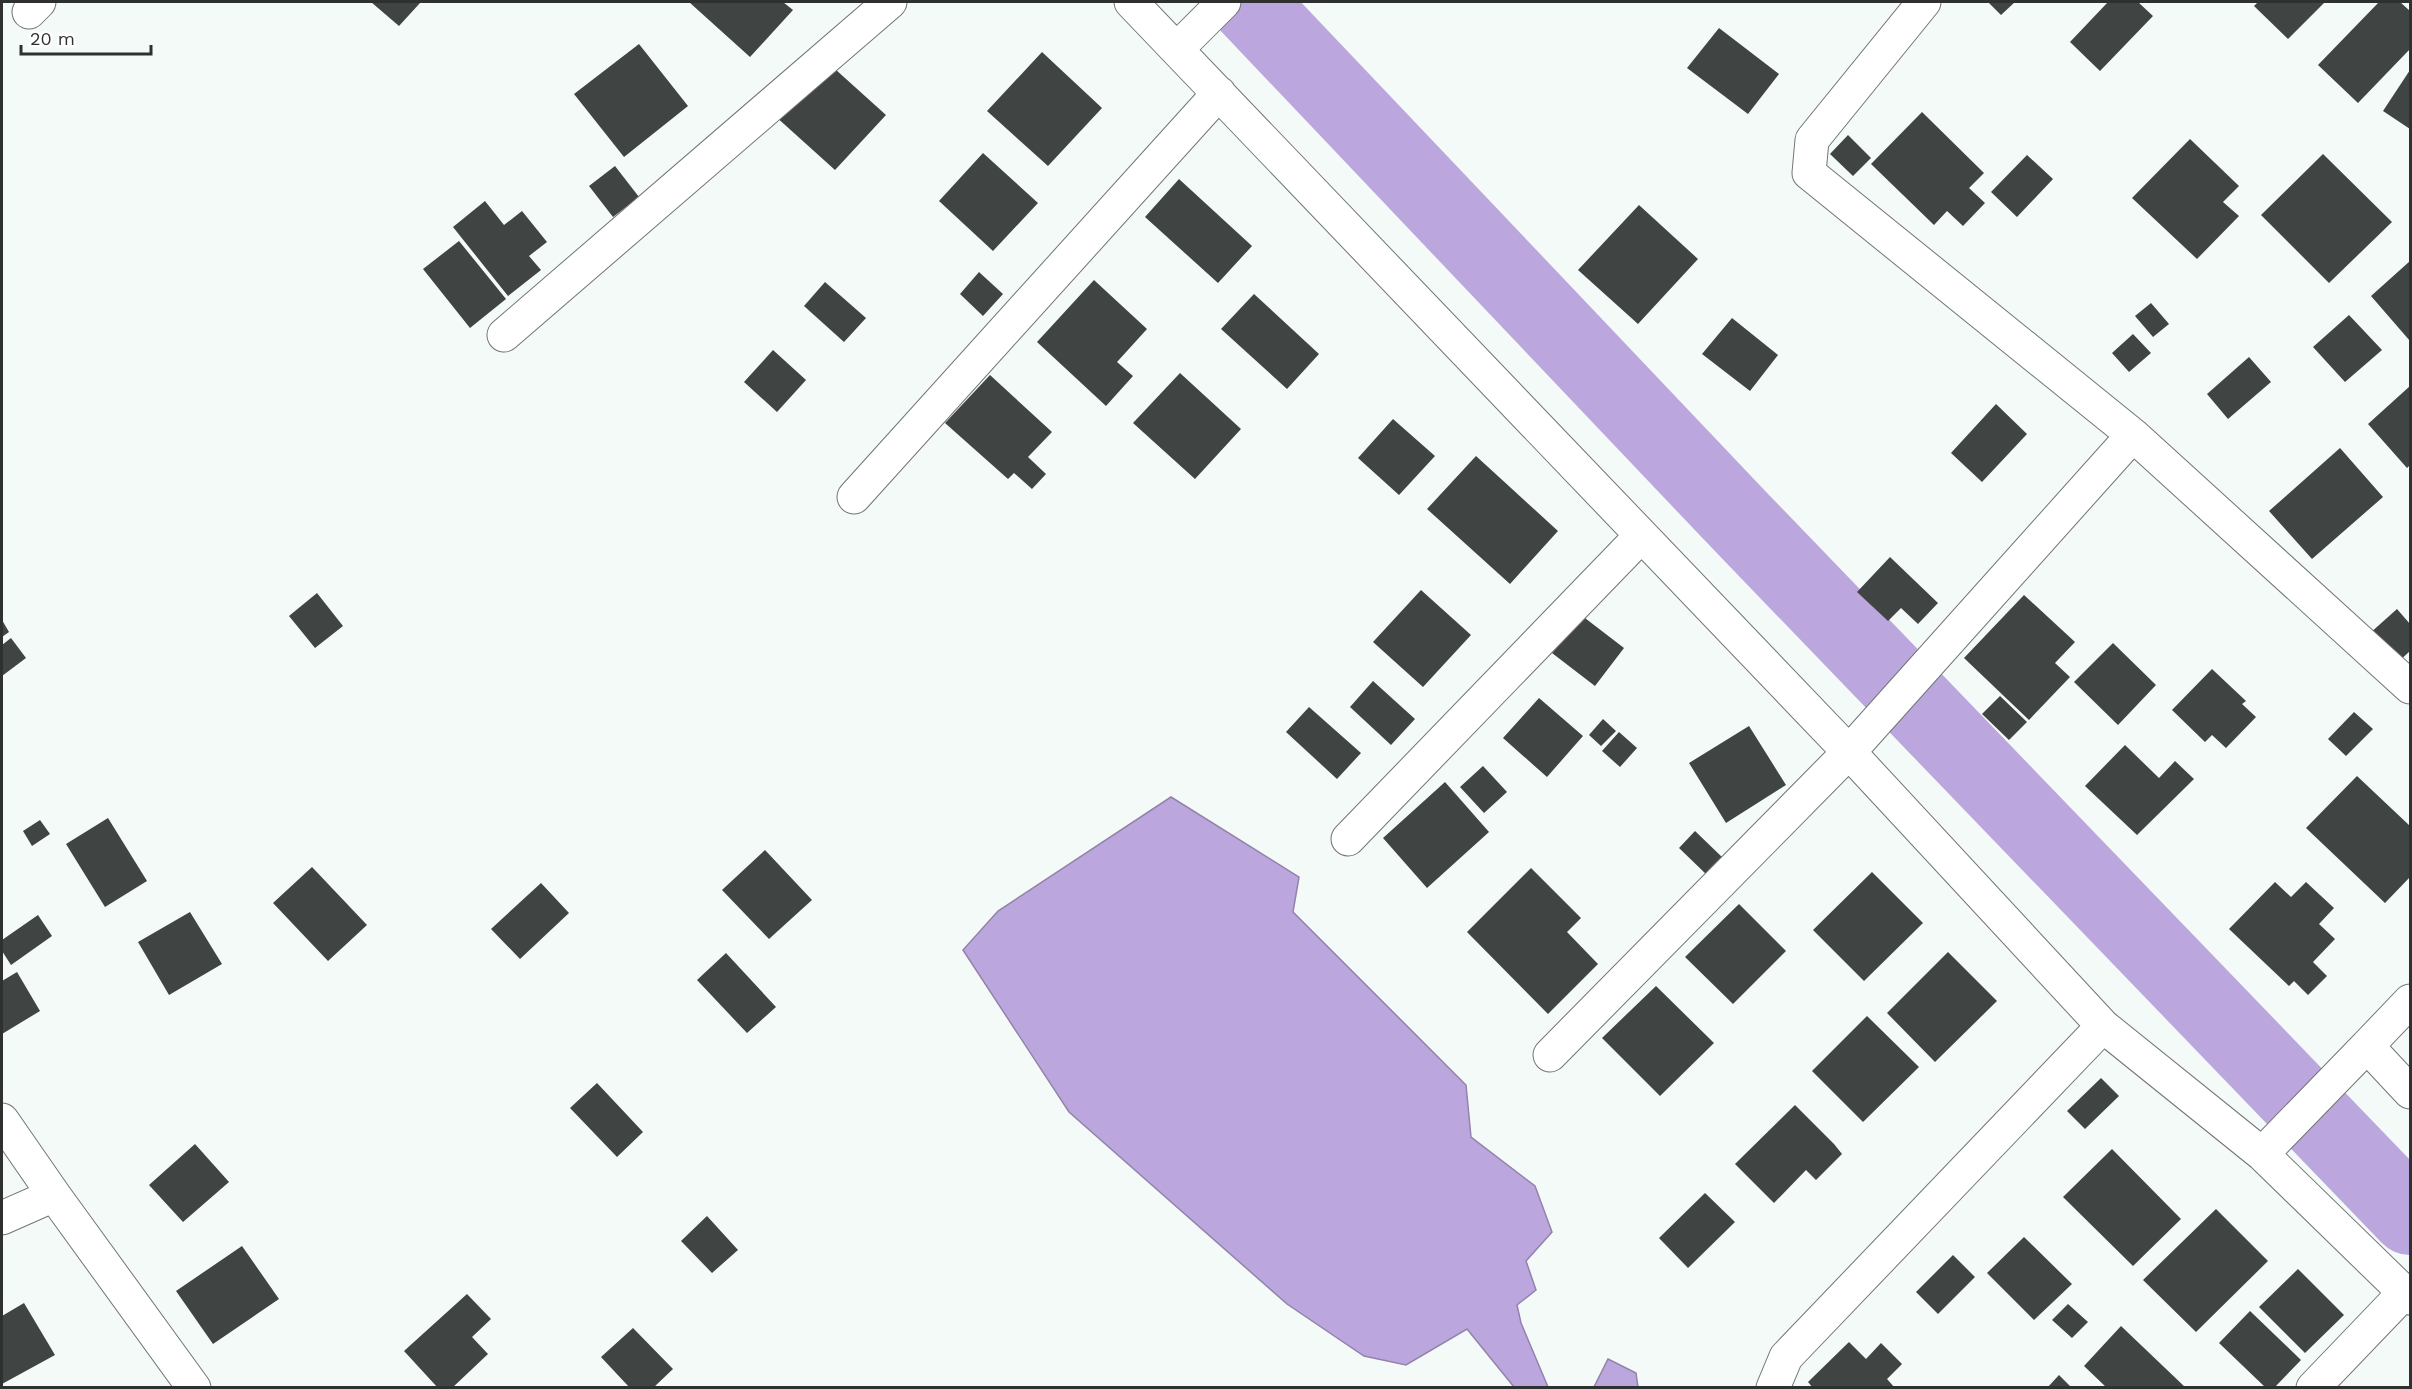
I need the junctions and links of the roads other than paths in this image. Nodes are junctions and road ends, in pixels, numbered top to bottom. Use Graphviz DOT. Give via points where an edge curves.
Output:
graph roads {
  1 [pos="890,2"];
  2 [pos="1131,2"];
  3 [pos="1224,2"];
  4 [pos="1924,2"];
  5 [pos="1177,50"];
  6 [pos="1219,93"];
  7 [pos="504,335"];
  8 [pos="2133,435"];
  9 [pos="854,497"];
  10 [pos="1641,536"];
  11 [pos="2410,687"];
  12 [pos="1849,752"];
  13 [pos="1348,839"];
  14 [pos="2410,1001"];
  15 [pos="2103,1026"];
  16 [pos="2367,1046"];
  17 [pos="1550,1055"];
  18 [pos="2410,1092"];
  19 [pos="2,1120"];
  20 [pos="2262,1154"];
  21 [pos="54,1195"];
  22 [pos="2,1218"];
  23 [pos="2408,1295"];
  24 [pos="194,1388"];
  25 [pos="1773,1388"];
  26 [pos="2313,1388"];
  1 -- 7 [label="street"];
  2 -- 5 [label="street"];
  3 -- 5 [label="street"];
  4 -- 8 [label="street" via="1812,140 1809,173"];
  5 -- 6 [label="street"];
  6 -- 9 [label="street"];
  6 -- 10 [label="street"];
  8 -- 11 [label="street"];
  8 -- 12 [label="street"];
  10 -- 12 [label="street"];
  10 -- 13 [label="street"];
  12 -- 15 [label="street"];
  12 -- 17 [label="street"];
  14 -- 16 [label="street"];
  15 -- 20 [label="street"];
  15 -- 25 [label="street" via="1786,1357"];
  16 -- 18 [label="street"];
  16 -- 20 [label="street"];
  19 -- 21 [label="street"];
  20 -- 23 [label="street"];
  21 -- 22 [label="street"];
  21 -- 24 [label="street"];
  23 -- 26 [label="street"];
}
